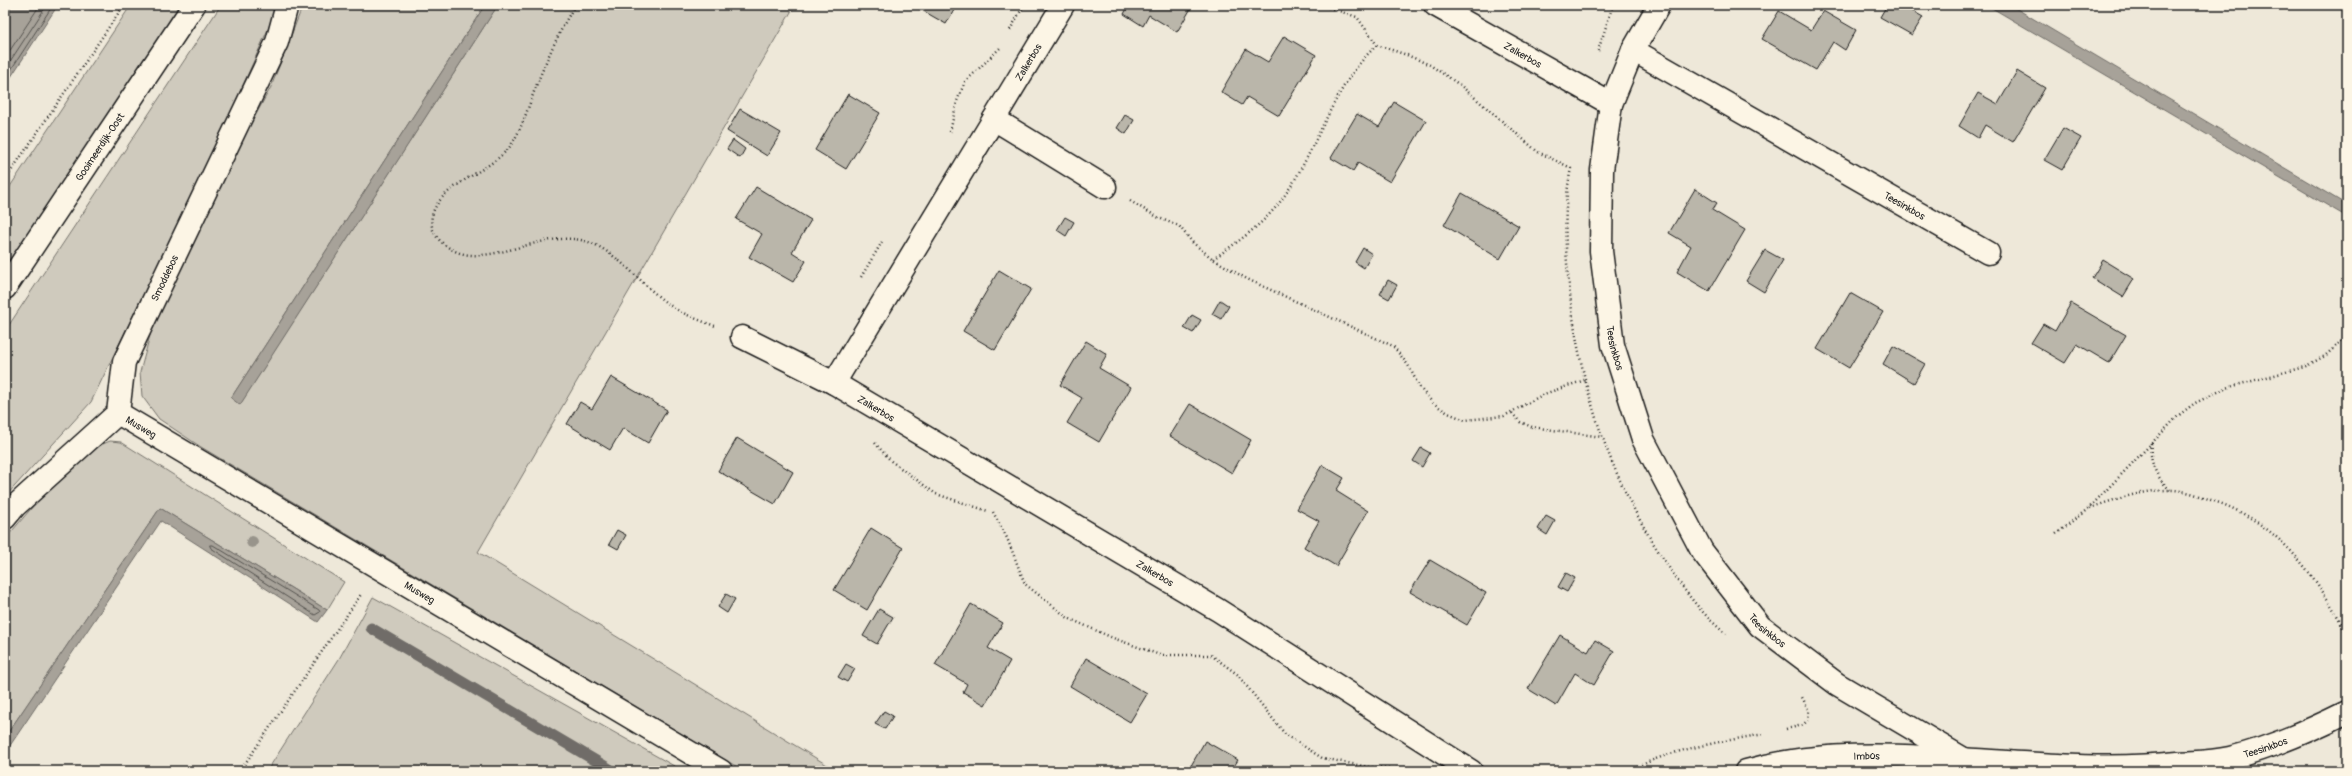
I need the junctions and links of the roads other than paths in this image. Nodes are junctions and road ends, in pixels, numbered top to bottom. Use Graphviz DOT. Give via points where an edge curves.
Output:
graph roads {
  1 [pos="194,5"];
  2 [pos="287,5"];
  3 [pos="1063,5"];
  4 [pos="1436,5"];
  5 [pos="1659,5"];
  6 [pos="1634,50"];
  7 [pos="1612,104"];
  8 [pos="994,119"];
  9 [pos="1105,187"];
  10 [pos="1988,253"];
  11 [pos="5,288"];
  12 [pos="742,338"];
  13 [pos="834,382"];
  14 [pos="118,413"];
  15 [pos="5,518"];
  16 [pos="2347,712"];
  17 [pos="1964,759"];
  18 [pos="721,771"];
  19 [pos="1471,771"];
  20 [pos="1746,771"];
  21 [pos="1984,771"];
  1 -- 11 [label="street, Gooimeerdijk-Oost"];
  2 -- 14 [label="street, Smoddebos" via="277,42 124,362"];
  3 -- 8 [label="street, Zalkerbos"];
  4 -- 7 [label="street, Zalkerbos"];
  5 -- 6 [label="street, Teesinkbos"];
  6 -- 7 [label="street, Teesinkbos"];
  6 -- 10 [label="street, Teesinkbos"];
  7 -- 17 [label="street, Teesinkbos" via="1602,170 1601,251 1613,345 1643,439 1702,551 1760,626 1837,684"];
  8 -- 9 [label="street"];
  8 -- 13 [label="street, Zalkerbos"];
  12 -- 13 [label="street, Zalkerbos"];
  13 -- 19 [label="street, Zalkerbos" via="1218,610"];
  14 -- 15 [label="street"];
  14 -- 18 [label="street, Musweg"];
  16 -- 17 [label="street, Teesinkbos" via="2294,738 2229,758 2145,767"];
  17 -- 20 [label="street, Imbos" via="1886,755 1830,756 1765,765"];
  17 -- 21 [label="street, Imbos"];
}
